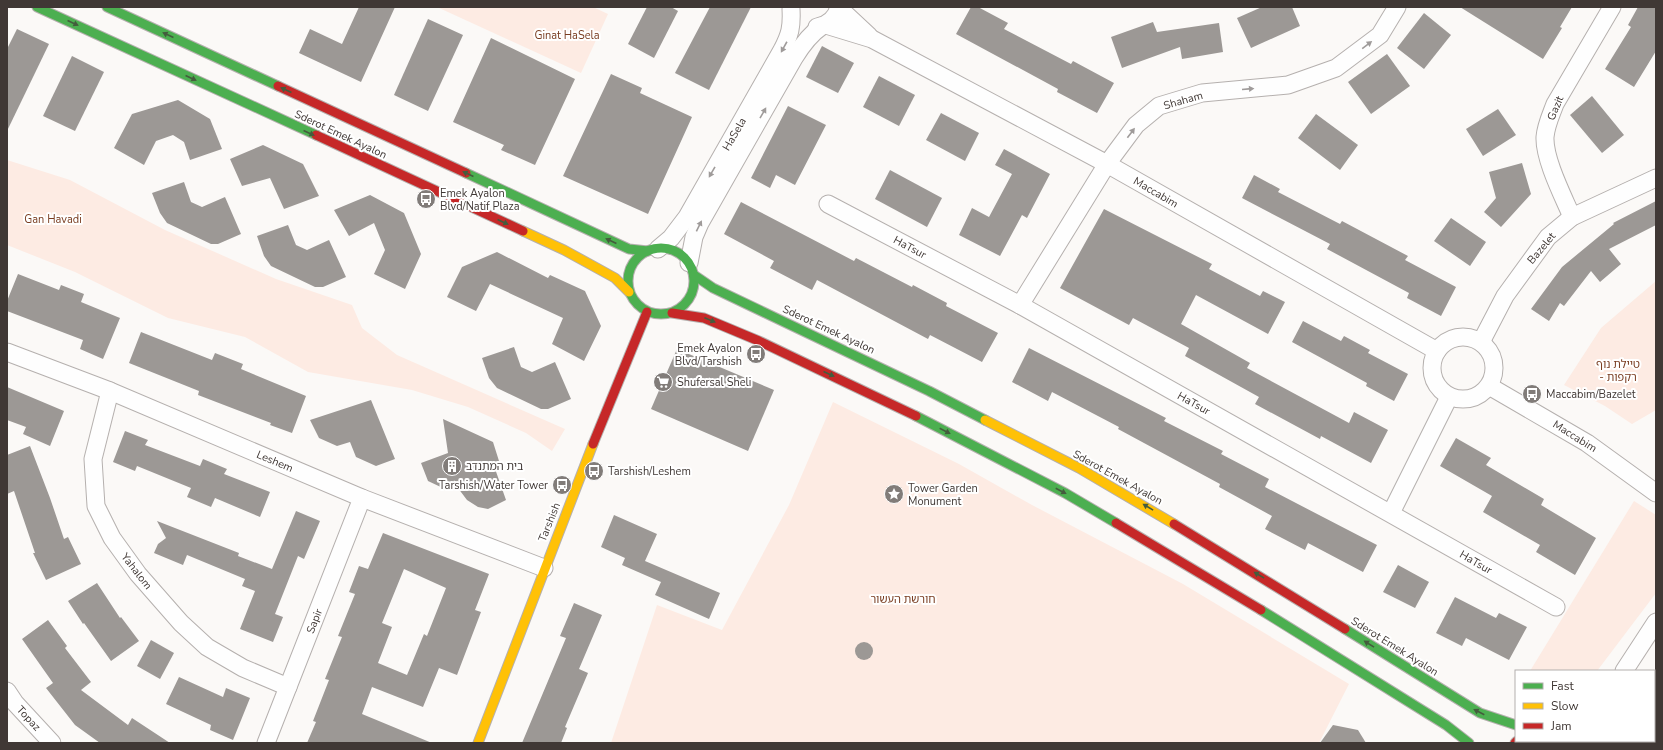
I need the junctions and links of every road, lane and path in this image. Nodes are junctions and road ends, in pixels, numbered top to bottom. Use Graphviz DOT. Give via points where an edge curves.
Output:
graph roads {
  1 [pos="37,7"];
  2 [pos="107,7"];
  3 [pos="1397,7"];
  4 [pos="1612,7"];
  5 [pos="791,8"];
  6 [pos="839,8"];
  7 [pos="824,26"];
  8 [pos="872,39"];
  9 [pos="1107,164"];
  10 [pos="1656,178"];
  11 [pos="828,204"];
  12 [pos="1572,217"];
  13 [pos="653,250"];
  14 [pos="691,269"];
  15 [pos="629,292"];
  16 [pos="1020,305"];
  17 [pos="647,312"];
  18 [pos="672,313"];
  19 [pos="1481,342"];
  20 [pos="1437,350"];
  21 [pos="7,352"];
  22 [pos="1489,386"];
  23 [pos="110,391"];
  24 [pos="1449,397"];
  25 [pos="1656,493"];
  26 [pos="362,498"];
  27 [pos="1391,513"];
  28 [pos="544,568"];
  29 [pos="1556,607"];
  30 [pos="1656,622"];
  31 [pos="1625,670"];
  32 [pos="288,687"];
  33 [pos="7,692"];
  34 [pos="1515,725"];
  35 [pos="52,743"];
  36 [pos="266,743"];
  37 [pos="478,743"];
  38 [pos="1469,743"];
  1 -- 15 [label="main road, Sderot Emek Ayalon, one-way" via="564,250 614,278"];
  13 -- 2 [label="main road, Sderot Emek Ayalon, one-way" via="629,249 611,242"];
  9 -- 3 [label="street, Shaham, one-way" via="1136,125 1159,106 1202,93 1288,85 1336,68 1380,35"];
  4 -- 12 [label="street, Gazit" via="1548,120 1545,138 1550,167"];
  5 -- 7 [label="street, Maccabim" via="801,23 814,28"];
  5 -- 13 [label="street, HaSela, one-way" via="792,25 789,38 683,222 671,238"];
  6 -- 7 [label="street, HaSela" via="836,16"];
  6 -- 8 [label="street, Maccabim"];
  7 -- 8 [label="street, Maccabim"];
  14 -- 7 [label="street, HaSela, one-way" via="694,237 700,223 794,58 810,36"];
  8 -- 9 [label="street, Maccabim"];
  9 -- 16 [label="street, Shaham"];
  9 -- 20 [label="street, Maccabim"];
  10 -- 12 [label="street, Bazelet"];
  11 -- 16 [label="street, HaTsur"];
  12 -- 19 [label="street, Bazelet" via="1548,236 1532,257 1505,296"];
  13 -- 14 [label="main road" via="666,248 677,252"];
  13 -- 15 [label="main road" via="643,253 634,262 630,269"];
  14 -- 18 [label="main road" via="694,287 690,297 679,310"];
  34 -- 14 [label="main road, Sderot Emek Ayalon, one-way" via="1480,713 1209,544 1079,468 929,391 713,288"];
  15 -- 17 [label="main road" via="635,302"];
  16 -- 27 [label="street, HaTsur"];
  17 -- 18 [label="main road" via="657,315"];
  17 -- 28 [label="main road, Tarshish"];
  18 -- 38 [label="main road, one-way" via="704,318 759,341 916,416 1065,493 1287,625"];
  19 -- 20 [label="street" via="1472,338 1457,337 1444,343"];
  19 -- 22 [label="street" via="1490,351 1494,362 1494,374"];
  20 -- 24 [label="street" via="1433,360 1434,381"];
  21 -- 23 [label="street, Leshem"];
  22 -- 24 [label="street" via="1482,394 1471,399"];
  22 -- 25 [label="street, Maccabim" via="1587,443"];
  23 -- 26 [label="street, Leshem"];
  23 -- 32 [label="street, Yahalom" via="93,459 96,506 112,538 138,574 181,623 207,647 243,668"];
  24 -- 27 [label="street"];
  26 -- 28 [label="street, Leshem"];
  26 -- 32 [label="street, Sapir"];
  27 -- 29 [label="street, HaTsur"];
  28 -- 37 [label="main road, Tarshish"];
  30 -- 31 [label="street"];
  32 -- 36 [label="street, Sapir"];
  33 -- 35 [label="street, Topaz"];
}
